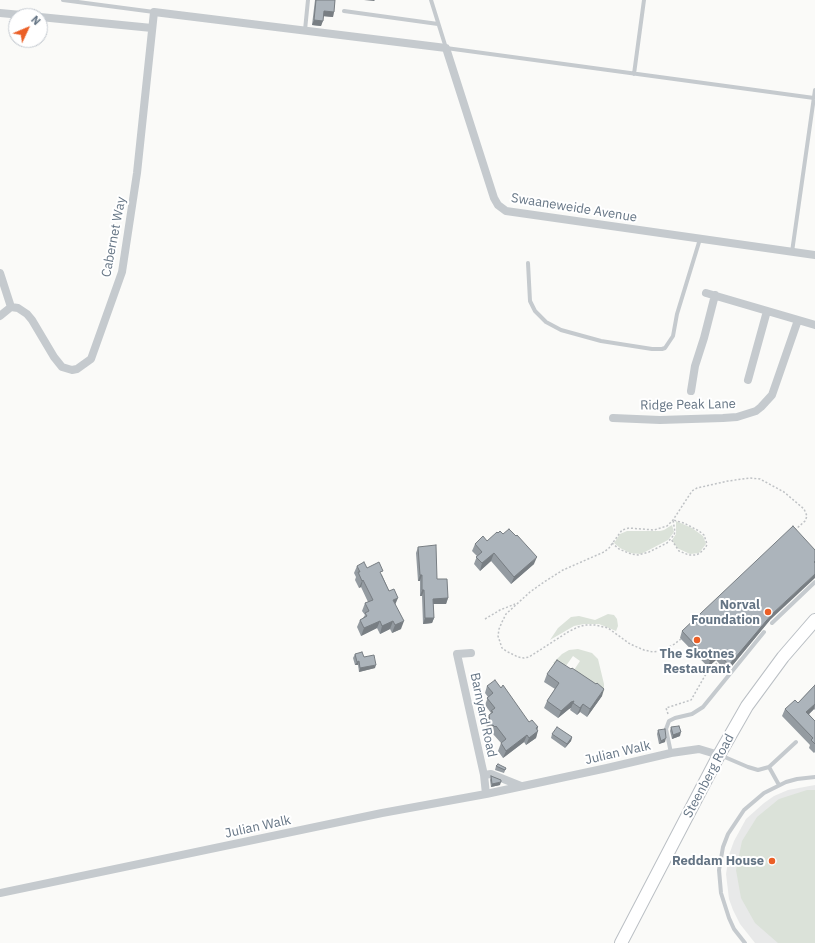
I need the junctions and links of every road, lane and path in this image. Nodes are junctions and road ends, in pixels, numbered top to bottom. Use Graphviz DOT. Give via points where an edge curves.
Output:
graph roads {
  1 [pos="63,0"];
  2 [pos="308,0"];
  3 [pos="431,0"];
  4 [pos="644,0"];
  5 [pos="344,11"];
  6 [pos="154,12"];
  7 [pos="48,18"];
  8 [pos="438,24"];
  9 [pos="152,28"];
  10 [pos="305,30"];
  11 [pos="446,48"];
  12 [pos="634,74"];
  13 [pos="815,90"];
  14 [pos="814,98"];
  15 [pos="700,239"];
  16 [pos="792,252"];
  17 [pos="815,255"];
  18 [pos="528,264"];
  19 [pos="0,273"];
  20 [pos="706,292"];
  21 [pos="715,295"];
  22 [pos="12,307"];
  23 [pos="767,311"];
  24 [pos="0,316"];
  25 [pos="798,320"];
  26 [pos="815,325"];
  27 [pos="748,380"];
  28 [pos="691,391"];
  29 [pos="613,418"];
  30 [pos="673,520"];
  31 [pos="791,534"];
  32 [pos="671,539"];
  33 [pos="612,543"];
  34 [pos="815,582"];
  35 [pos="517,604"];
  36 [pos="485,619"];
  37 [pos="815,620"];
  38 [pos="772,623"];
  39 [pos="764,632"];
  40 [pos="681,639"];
  41 [pos="471,653"];
  42 [pos="718,662"];
  43 [pos="665,717"];
  44 [pos="796,742"];
  45 [pos="671,753"];
  46 [pos="720,755"];
  47 [pos="769,767"];
  48 [pos="484,775"];
  49 [pos="815,777"];
  50 [pos="779,785"];
  51 [pos="522,786"];
  52 [pos="486,794"];
  53 [pos="0,893"];
  54 [pos="621,943"];
  55 [pos="745,943"];
  1 -- 6 [label="lane"];
  2 -- 10 [label="lane"];
  3 -- 8 [label="lane, Swaaneweide Avenue"];
  4 -- 12 [label="lane"];
  5 -- 8 [label="lane"];
  6 -- 9 [label="street, Cabernet Way"];
  6 -- 10 [label="street"];
  7 -- 9 [label="street"];
  8 -- 11 [label="lane, Swaaneweide Avenue"];
  9 -- 22 [label="street, Cabernet Way" via="137,173 122,272 91,359 77,369 62,367 28,314"];
  10 -- 11 [label="street"];
  11 -- 12 [label="lane"];
  11 -- 15 [label="street, Swaaneweide Avenue" via="494,198 502,209"];
  12 -- 14 [label="lane"];
  13 -- 14 [label="lane"];
  14 -- 16 [label="lane"];
  15 -- 16 [label="street, Swaaneweide Avenue"];
  15 -- 18 [label="lane" via="677,314 673,336 662,349 600,341 561,330 546,322 535,311 530,301"];
  16 -- 17 [label="street, Swaaneweide Avenue"];
  19 -- 22 [label="street"];
  20 -- 21 [label="street"];
  21 -- 23 [label="street"];
  21 -- 28 [label="street" via="695,366"];
  22 -- 24 [label="street"];
  23 -- 25 [label="street"];
  23 -- 27 [label="street"];
  25 -- 26 [label="street"];
  25 -- 29 [label="street, Ridge Peak Lane" via="774,390 756,411 723,418"];
  30 -- 31 [label="path" via="692,491 728,481 760,479 787,494 807,514 805,520"];
  30 -- 32 [label="path" via="675,532"];
  30 -- 32 [label="path" via="699,531 704,535 707,544 700,553 689,555 679,551"];
  30 -- 33 [label="path" via="667,526 654,530 622,530"];
  32 -- 33 [label="path" via="649,552 638,555 626,552"];
  33 -- 35 [label="path" via="600,554 563,570 544,582"];
  34 -- 38 [label="lane"];
  35 -- 36 [label="path"];
  35 -- 40 [label="path" via="506,614 498,636 502,648 518,657 529,656 568,632 585,625 608,628 630,644 653,652 673,646"];
  37 -- 46 [label="main road, Steenberg Road" via="747,706"];
  39 -- 45 [label="lane" via="703,707 669,722 666,729"];
  41 -- 48 [label="street, Barnyard Road" via="457,654"];
  42 -- 43 [label="path" via="706,674 691,700 666,708 668,714"];
  44 -- 47 [label="lane"];
  45 -- 46 [label="street, Julian Walk" via="699,749"];
  45 -- 51 [label="street, Julian Walk"];
  46 -- 47 [label="lane" via="758,770"];
  46 -- 54 [label="main road, Steenberg Road"];
  47 -- 50 [label="lane"];
  48 -- 51 [label="street" via="491,774"];
  48 -- 52 [label="street, Barnyard Road"];
  49 -- 50 [label="lane"];
  50 -- 55 [label="lane" via="764,793 744,810 728,834 723,847 719,870 720,893 734,929"];
  51 -- 52 [label="street, Julian Walk"];
  52 -- 53 [label="street, Julian Walk" via="382,813"];
}
